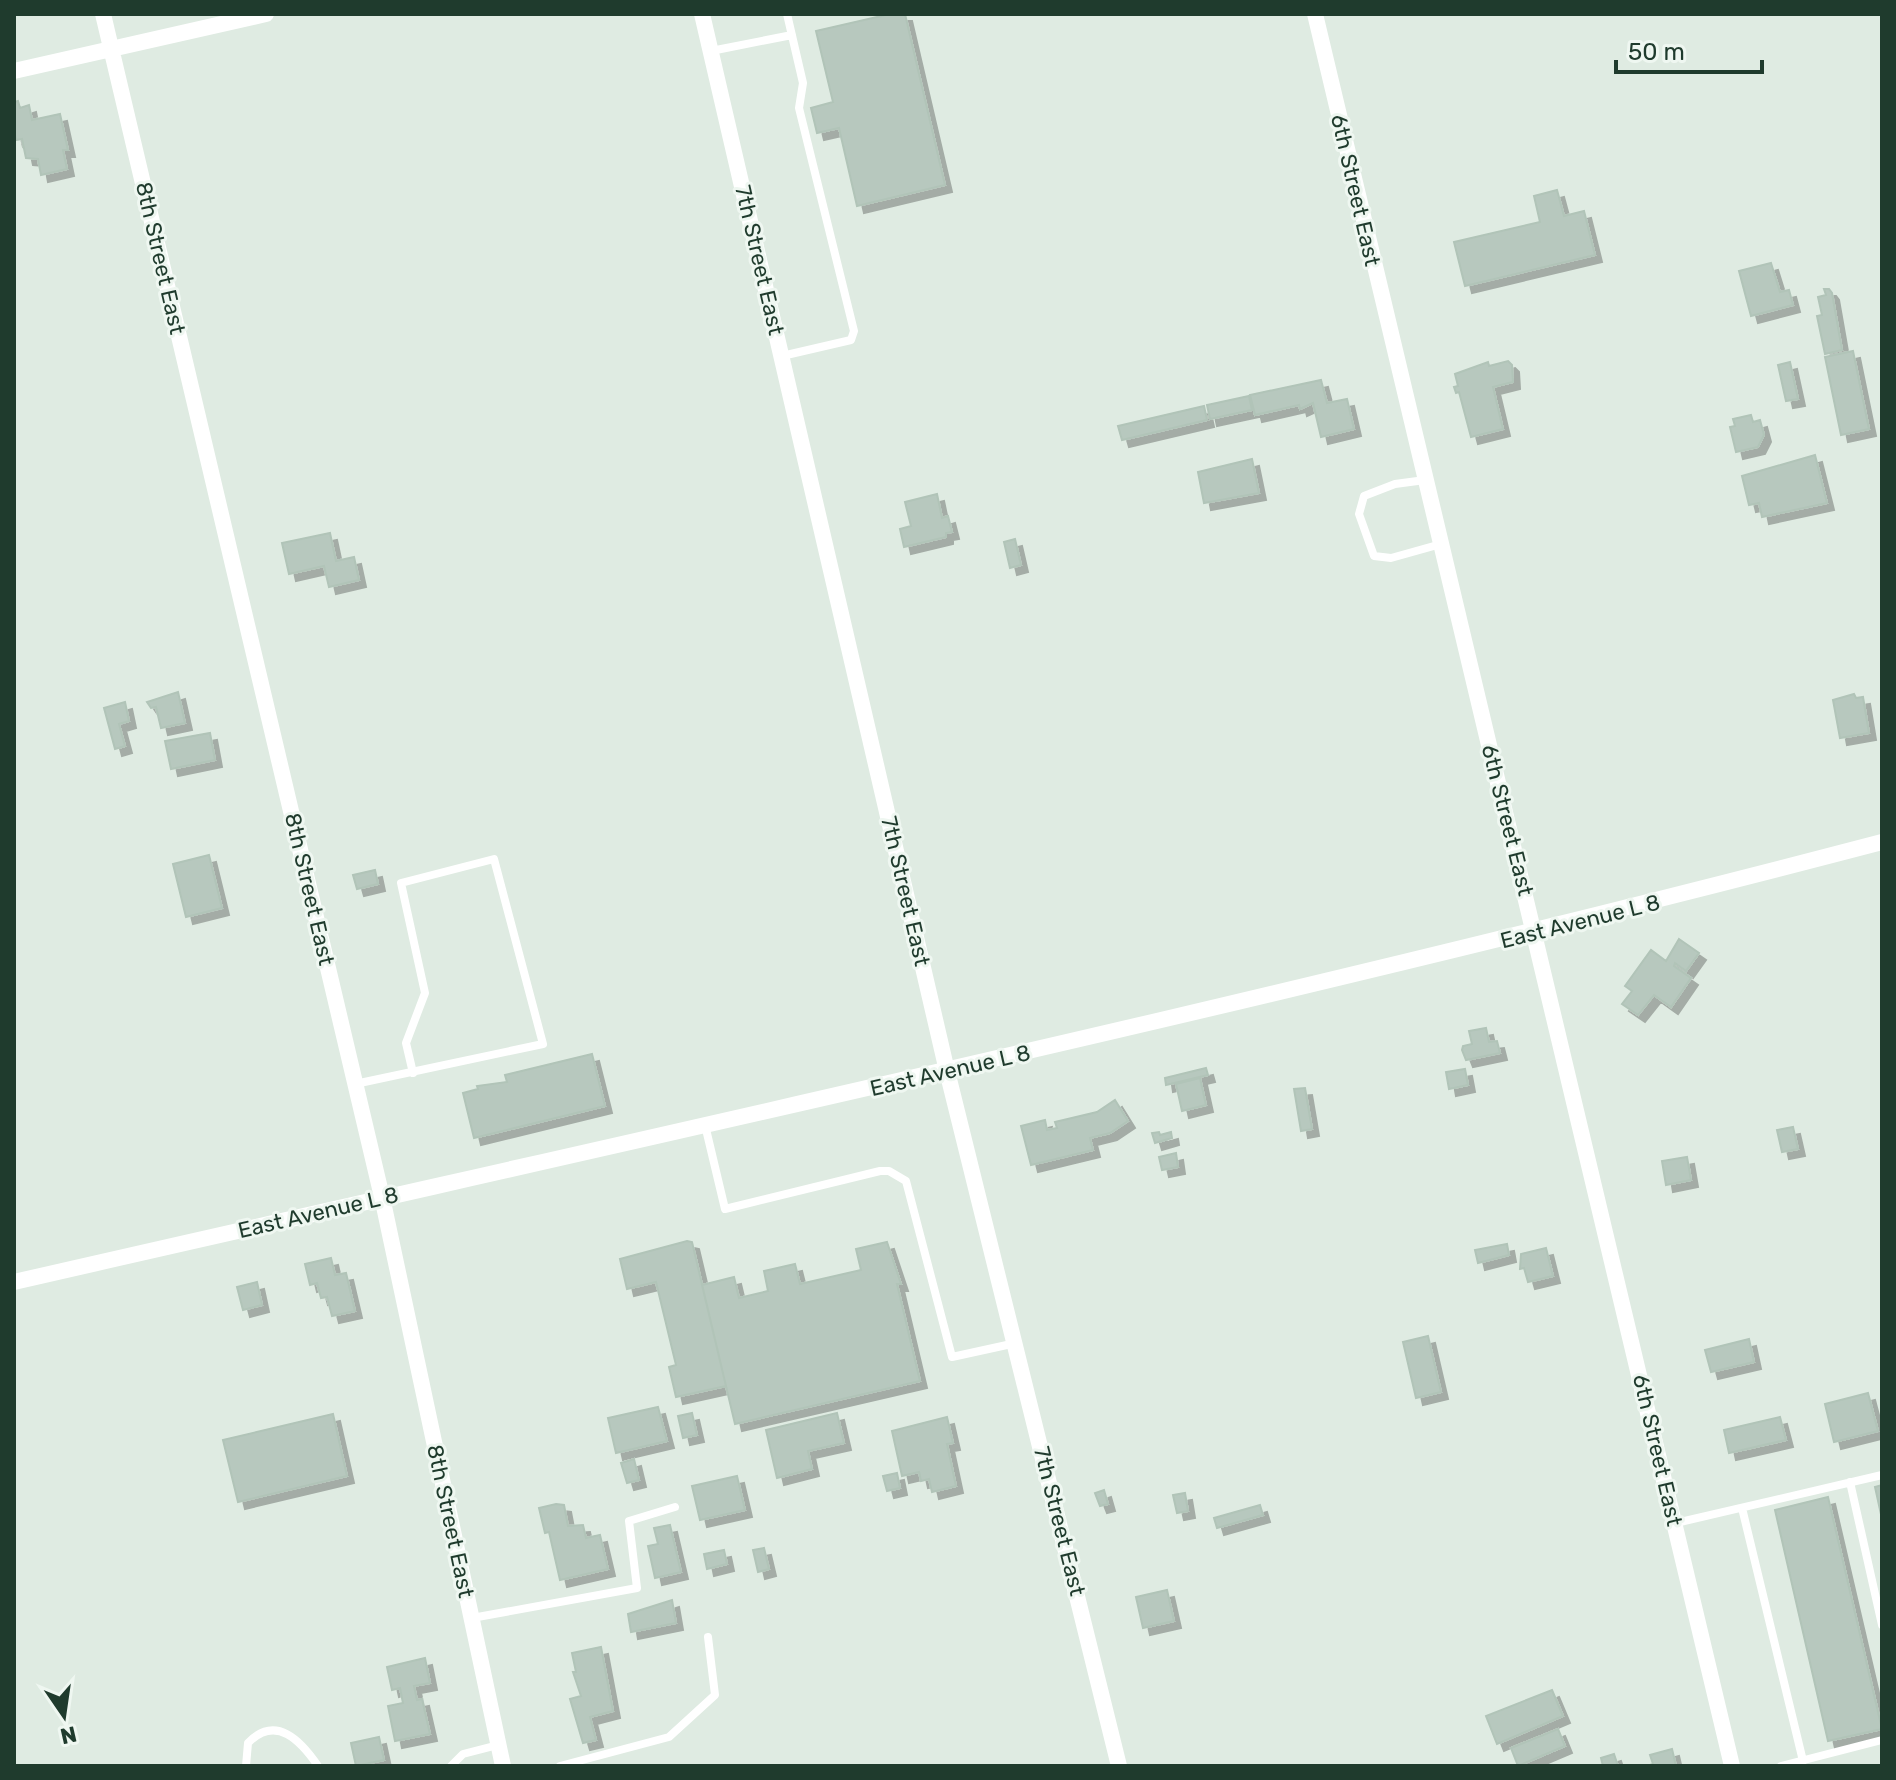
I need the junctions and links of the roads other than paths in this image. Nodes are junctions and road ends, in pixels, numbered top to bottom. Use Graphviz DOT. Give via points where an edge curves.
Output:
graph roads {
  1 [pos="103,14"];
  2 [pos="266,14"];
  3 [pos="702,14"];
  4 [pos="787,14"];
  5 [pos="1315,14"];
  6 [pos="792,35"];
  7 [pos="112,50"];
  8 [pos="711,51"];
  9 [pos="14,71"];
  10 [pos="782,356"];
  11 [pos="1425,480"];
  12 [pos="1441,544"];
  13 [pos="1882,842"];
  14 [pos="1535,933"];
  15 [pos="947,1071"];
  16 [pos="413,1073"];
  17 [pos="355,1084"];
  18 [pos="705,1125"];
  19 [pos="382,1197"];
  20 [pos="14,1282"];
  21 [pos="1017,1343"];
  22 [pos="1882,1475"];
  23 [pos="1850,1482"];
  24 [pos="675,1507"];
  25 [pos="1742,1508"];
  26 [pos="1676,1523"];
  27 [pos="472,1618"];
  28 [pos="1882,1625"];
  29 [pos="708,1637"];
  30 [pos="1882,1740"];
  31 [pos="499,1745"];
  32 [pos="1803,1761"];
  33 [pos="246,1766"];
  34 [pos="318,1766"];
  35 [pos="451,1766"];
  36 [pos="503,1766"];
  37 [pos="560,1766"];
  38 [pos="1119,1766"];
  39 [pos="1732,1766"];
  40 [pos="1781,1766"];
  1 -- 7 [label="street, 8th Street East"];
  2 -- 7 [label="street"];
  3 -- 8 [label="street, 7th Street East"];
  4 -- 6 [label="lane"];
  5 -- 11 [label="street, 6th Street East"];
  6 -- 8 [label="lane"];
  6 -- 10 [label="lane" via="803,83 799,108 854,331 851,340 838,346"];
  7 -- 9 [label="street"];
  7 -- 17 [label="street, 8th Street East"];
  8 -- 10 [label="street, 7th Street East"];
  10 -- 15 [label="street, 7th Street East"];
  11 -- 12 [label="street, 6th Street East"];
  11 -- 12 [label="lane" via="1364,496 1359,514 1374,556 1391,558"];
  12 -- 14 [label="street, 6th Street East"];
  13 -- 14 [label="street, East Avenue L 8"];
  14 -- 15 [label="street, East Avenue L 8"];
  14 -- 26 [label="street, 6th Street East"];
  15 -- 18 [label="street, East Avenue L 8"];
  15 -- 21 [label="street, 7th Street East"];
  16 -- 16 [label="lane" via="543,1044 494,859 401,883 425,993 406,1043"];
  16 -- 17 [label="lane"];
  17 -- 19 [label="street, 8th Street East"];
  18 -- 19 [label="street, East Avenue L 8"];
  18 -- 21 [label="lane" via="725,1209 880,1171 898,1174 906,1181 952,1357"];
  19 -- 20 [label="street, East Avenue L 8"];
  19 -- 27 [label="street, 8th Street East"];
  21 -- 38 [label="street, 7th Street East"];
  22 -- 23 [label="lane"];
  23 -- 25 [label="lane"];
  23 -- 28 [label="lane"];
  24 -- 27 [label="lane" via="629,1521 637,1588"];
  25 -- 26 [label="lane"];
  25 -- 32 [label="lane"];
  26 -- 39 [label="street, 6th Street East"];
  27 -- 31 [label="street, 8th Street East"];
  29 -- 37 [label="lane" via="715,1695 669,1737"];
  30 -- 32 [label="lane"];
  31 -- 35 [label="lane" via="463,1754"];
  31 -- 36 [label="street, 8th Street East"];
  32 -- 40 [label="lane"];
  33 -- 34 [label="lane" via="248,1743 268,1730 284,1730 302,1743"];
}
